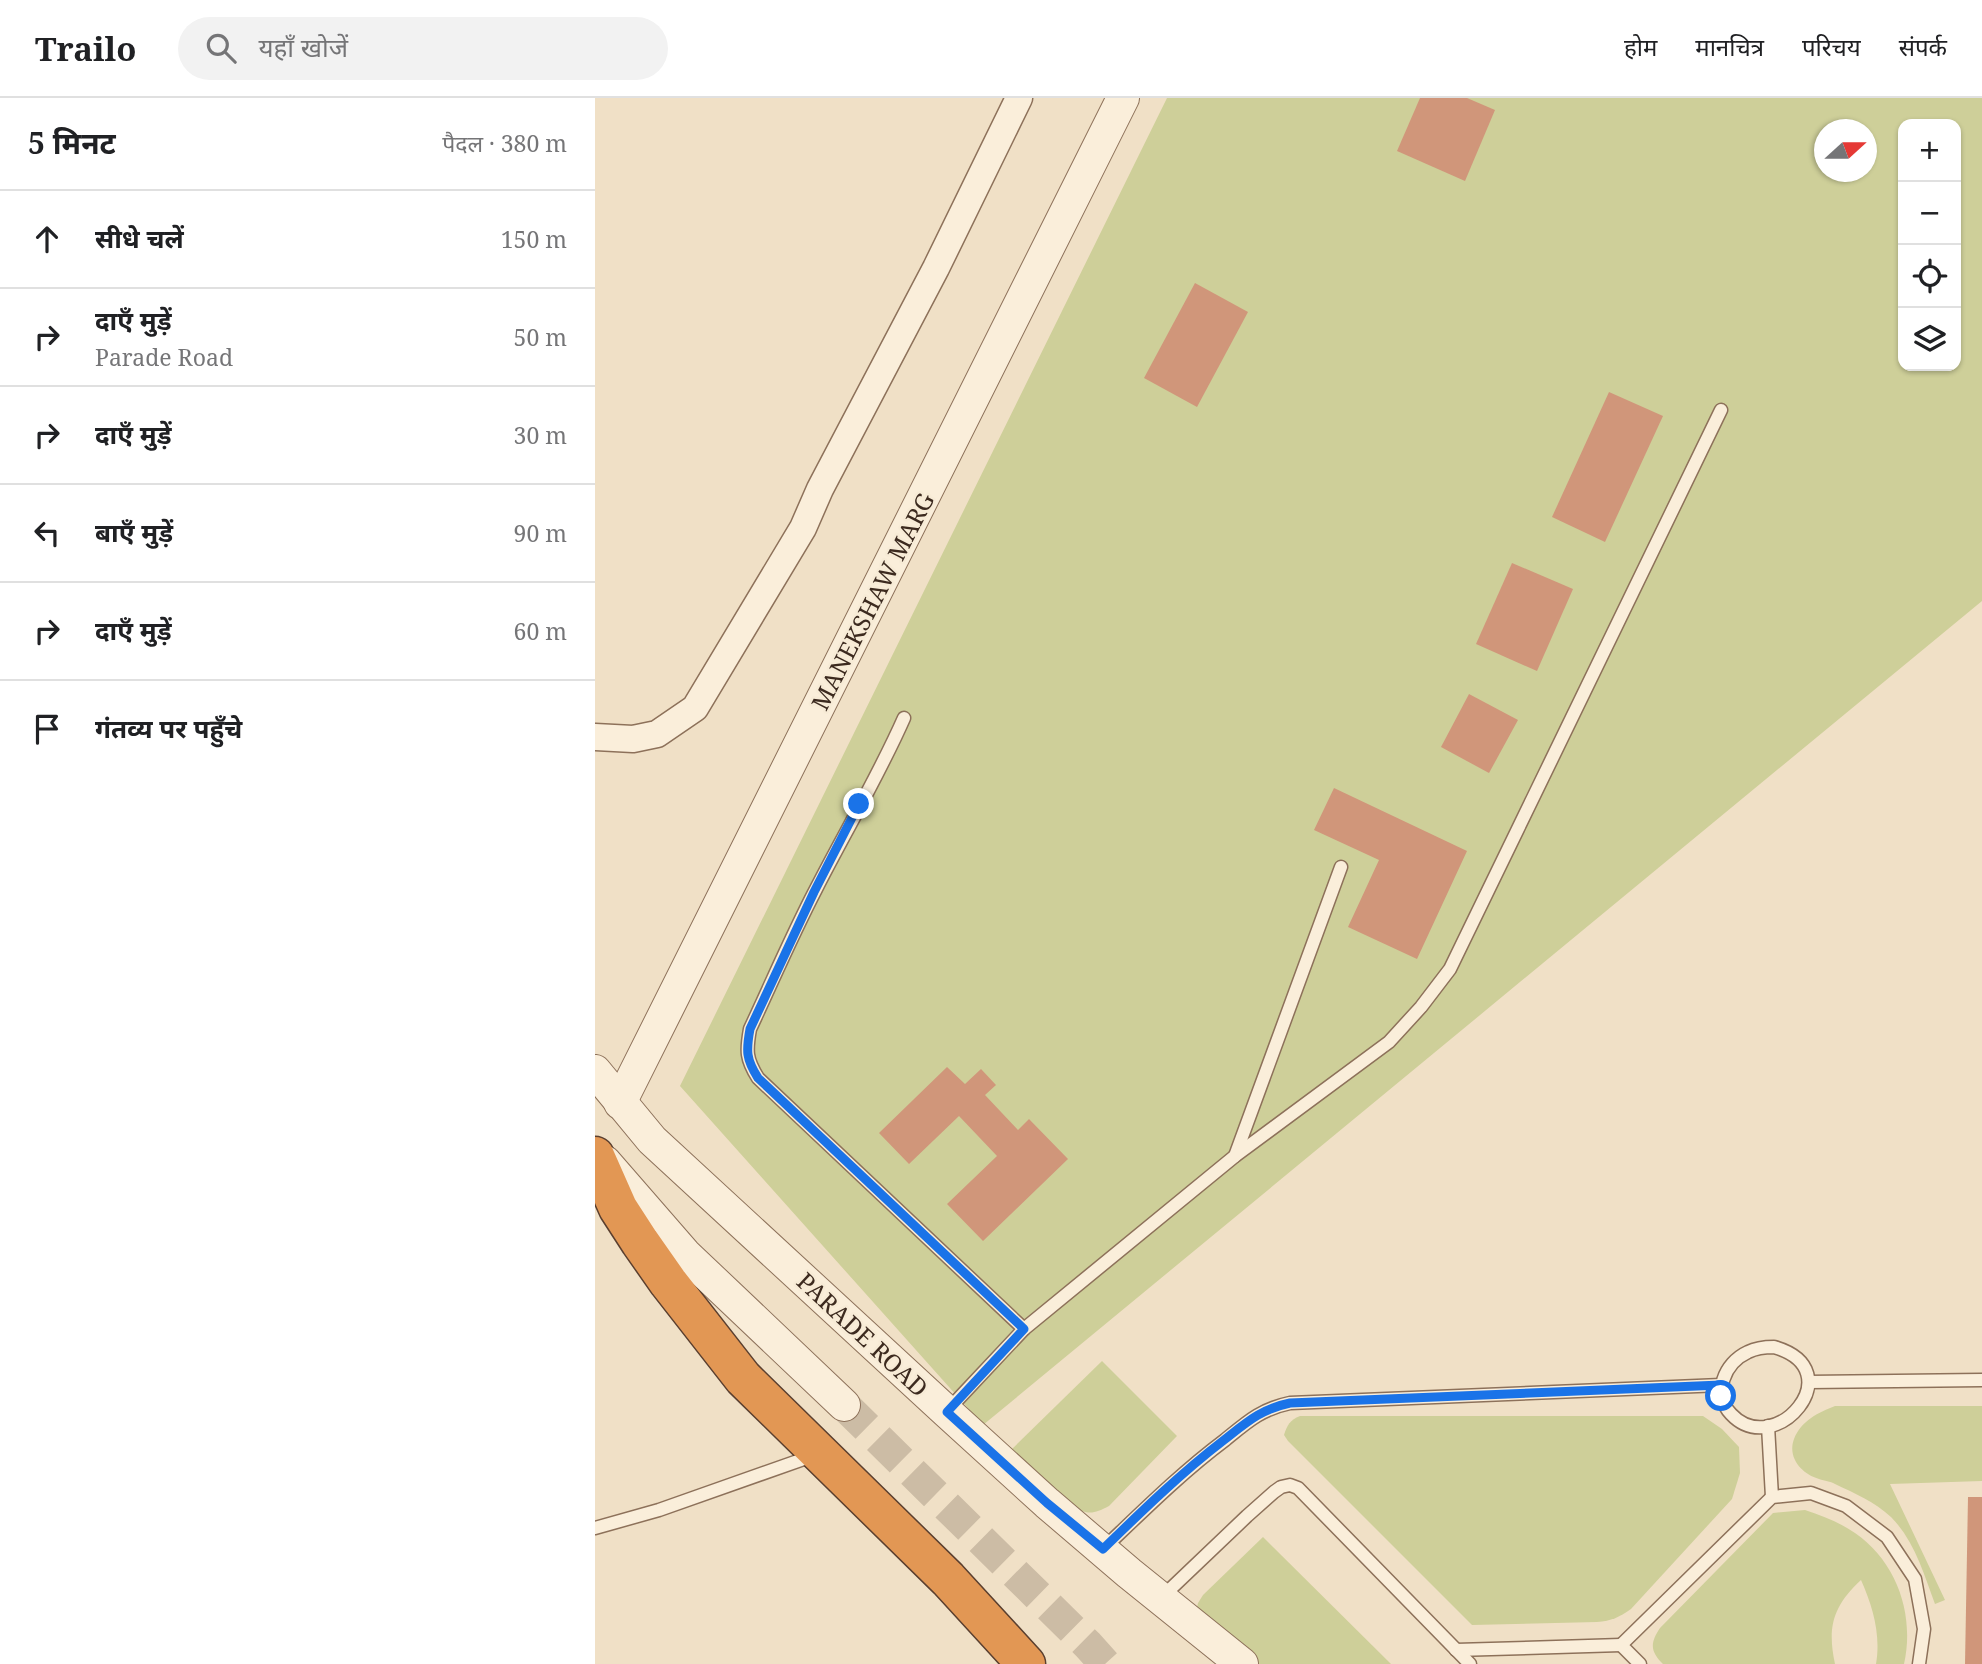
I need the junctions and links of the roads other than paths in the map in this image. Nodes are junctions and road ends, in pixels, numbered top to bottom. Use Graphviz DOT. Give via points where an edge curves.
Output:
graph roads {
  1 [pos="1019,98"];
  2 [pos="1123,98"];
  3 [pos="1721,410"];
  4 [pos="904,718"];
  5 [pos="595,737"];
  6 [pos="1341,867"];
  7 [pos="595,1071"];
  8 [pos="620,1104"];
  9 [pos="595,1151"];
  10 [pos="595,1156"];
  11 [pos="1235,1156"];
  12 [pos="1024,1329"];
  13 [pos="1982,1380"];
  14 [pos="1809,1382"];
  15 [pos="1721,1385"];
  16 [pos="843,1405"];
  17 [pos="947,1412"];
  18 [pos="1768,1426"];
  19 [pos="818,1454"];
  20 [pos="1772,1497"];
  21 [pos="595,1528"];
  22 [pos="1103,1549"];
  23 [pos="1161,1598"];
  24 [pos="1190,1622"];
  25 [pos="1621,1645"];
  26 [pos="1456,1650"];
  27 [pos="1025,1664"];
  28 [pos="1227,1664"];
  29 [pos="1242,1664"];
  30 [pos="1469,1664"];
  31 [pos="1640,1664"];
  32 [pos="1919,1664"];
  1 -- 5 [label="street" via="803,528 695,708 657,734 633,739"];
  2 -- 8 [label="street, MANEKSHAW MARG"];
  3 -- 11 [label="lane" via="1450,969 1389,1042"];
  4 -- 12 [label="lane" via="750,1029 749,1064 758,1078"];
  6 -- 11 [label="lane"];
  7 -- 8 [label="street, PARADE ROAD"];
  8 -- 17 [label="street, PARADE ROAD" via="652,1140"];
  9 -- 16 [label="street" via="685,1254"];
  10 -- 19 [label="highway" via="618,1208 676,1292 743,1378"];
  11 -- 12 [label="lane"];
  12 -- 17 [label="lane"];
  13 -- 14 [label="lane"];
  14 -- 15 [label="lane" via="1798,1359 1767,1347 1746,1352 1734,1361"];
  14 -- 18 [label="lane" via="1801,1406"];
  15 -- 18 [label="lane" via="1725,1407 1733,1416 1743,1423"];
  15 -- 22 [label="lane" via="1272,1407 1191,1465"];
  17 -- 22 [label="street, PARADE ROAD"];
  18 -- 20 [label="lane"];
  19 -- 21 [label="lane"];
  19 -- 27 [label="highway" via="948,1579"];
  20 -- 25 [label="lane"];
  20 -- 32 [label="lane" via="1811,1493 1846,1506 1888,1537 1915,1580 1924,1629"];
  22 -- 23 [label="street, PARADE ROAD"];
  23 -- 24 [label="street, PARADE ROAD"];
  23 -- 26 [label="lane" via="1247,1516 1281,1487 1290,1485 1298,1488"];
  24 -- 28 [label="street"];
  24 -- 29 [label="street, PARADE ROAD"];
  25 -- 26 [label="lane"];
  25 -- 31 [label="lane"];
  26 -- 30 [label="lane"];
}
